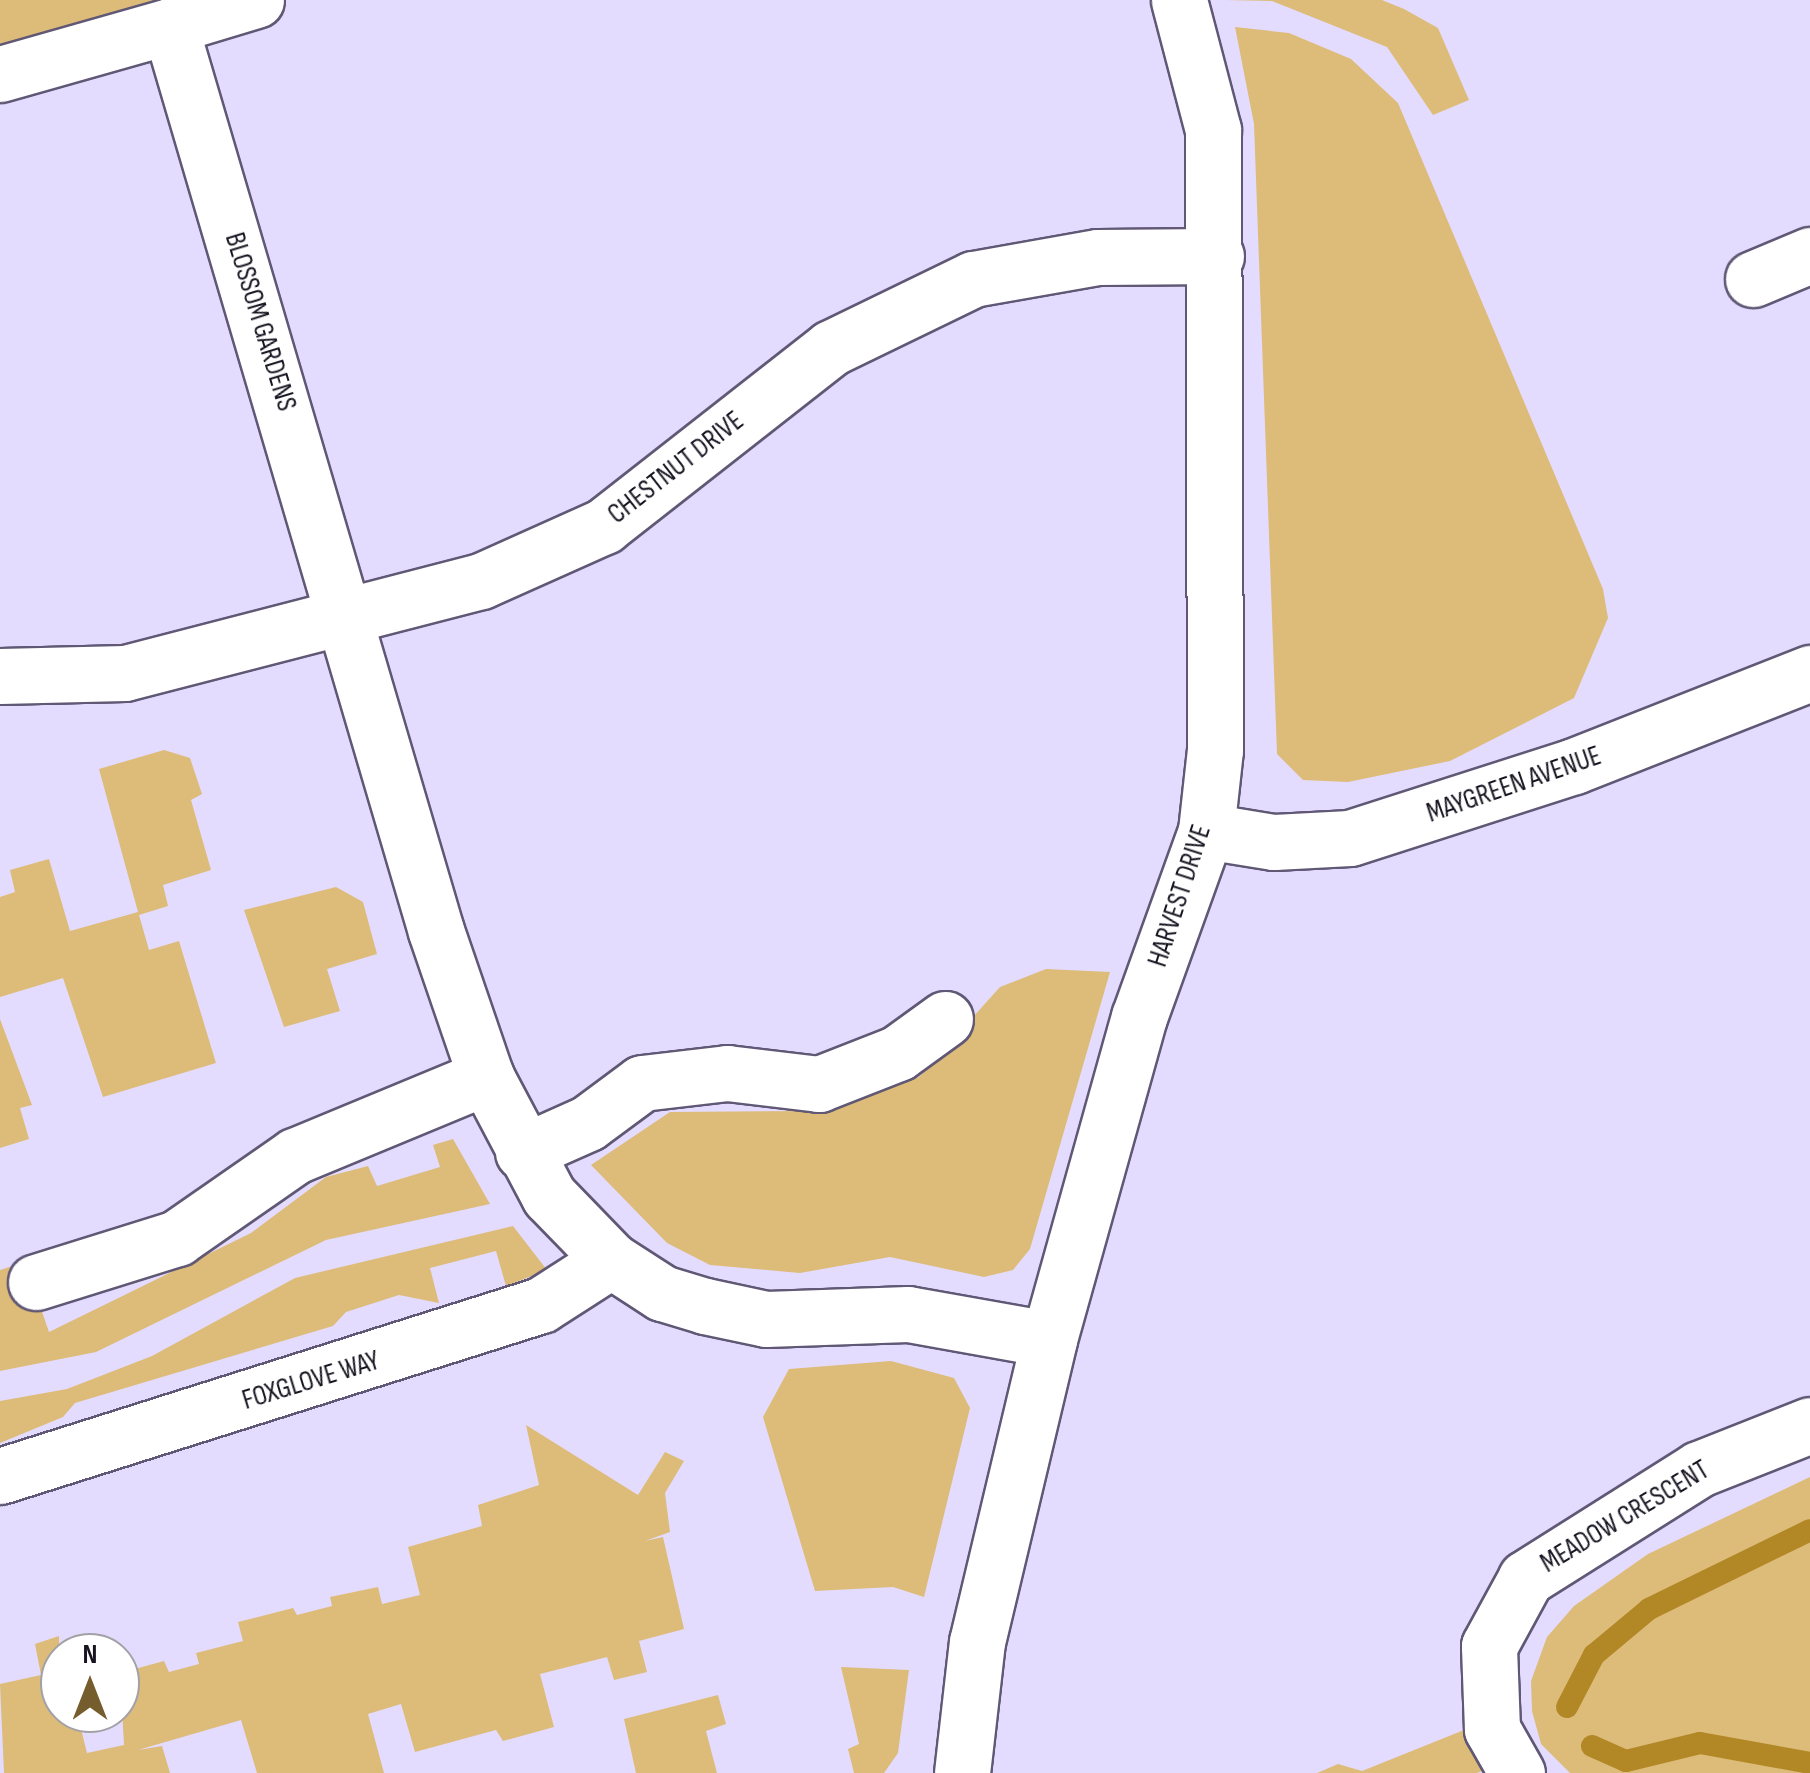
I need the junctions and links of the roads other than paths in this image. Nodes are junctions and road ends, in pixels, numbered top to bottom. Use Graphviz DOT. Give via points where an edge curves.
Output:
graph roads {
  1 [pos="256,0"];
  2 [pos="1179,0"];
  3 [pos="170,26"];
  4 [pos="0,74"];
  5 [pos="1810,255"];
  6 [pos="1216,256"];
  7 [pos="1753,279"];
  8 [pos="348,620"];
  9 [pos="1810,672"];
  10 [pos="0,676"];
  11 [pos="1206,831"];
  12 [pos="945,1019"];
  13 [pos="486,1076"];
  14 [pos="524,1152"];
  15 [pos="611,1260"];
  16 [pos="36,1282"];
  17 [pos="1049,1339"];
  18 [pos="1810,1425"];
  19 [pos="0,1476"];
  20 [pos="962,1773"];
  21 [pos="1517,1773"];
  1 -- 3 [label="street"];
  2 -- 6 [label="street, HARVEST DRIVE" via="1213,130"];
  3 -- 4 [label="street"];
  3 -- 8 [label="street, BLOSSOM GARDENS"];
  5 -- 7 [label="street"];
  6 -- 8 [label="street, CHESTNUT DRIVE" via="1098,257 973,279 831,348 604,526 482,580"];
  6 -- 11 [label="street, HARVEST DRIVE" via="1216,750"];
  8 -- 10 [label="street, CHESTNUT DRIVE" via="126,674"];
  8 -- 13 [label="street"];
  9 -- 11 [label="street, MAYGREEN AVENUE" via="1574,766 1350,838 1274,842"];
  11 -- 17 [label="street, HARVEST DRIVE" via="1140,1017"];
  12 -- 14 [label="street" via="898,1054 819,1084 727,1073 642,1083 588,1123"];
  13 -- 14 [label="street"];
  13 -- 16 [label="street" via="294,1156 177,1238"];
  14 -- 15 [label="street" via="548,1196"];
  15 -- 17 [label="street" via="662,1293 766,1318 908,1314"];
  15 -- 19 [label="street, FOXGLOVE WAY" via="541,1305"];
  17 -- 20 [label="street, HARVEST DRIVE" via="977,1642"];
  18 -- 21 [label="street, MEADOW CRESCENT" via="1699,1469 1526,1578 1490,1646 1492,1729"];
}
